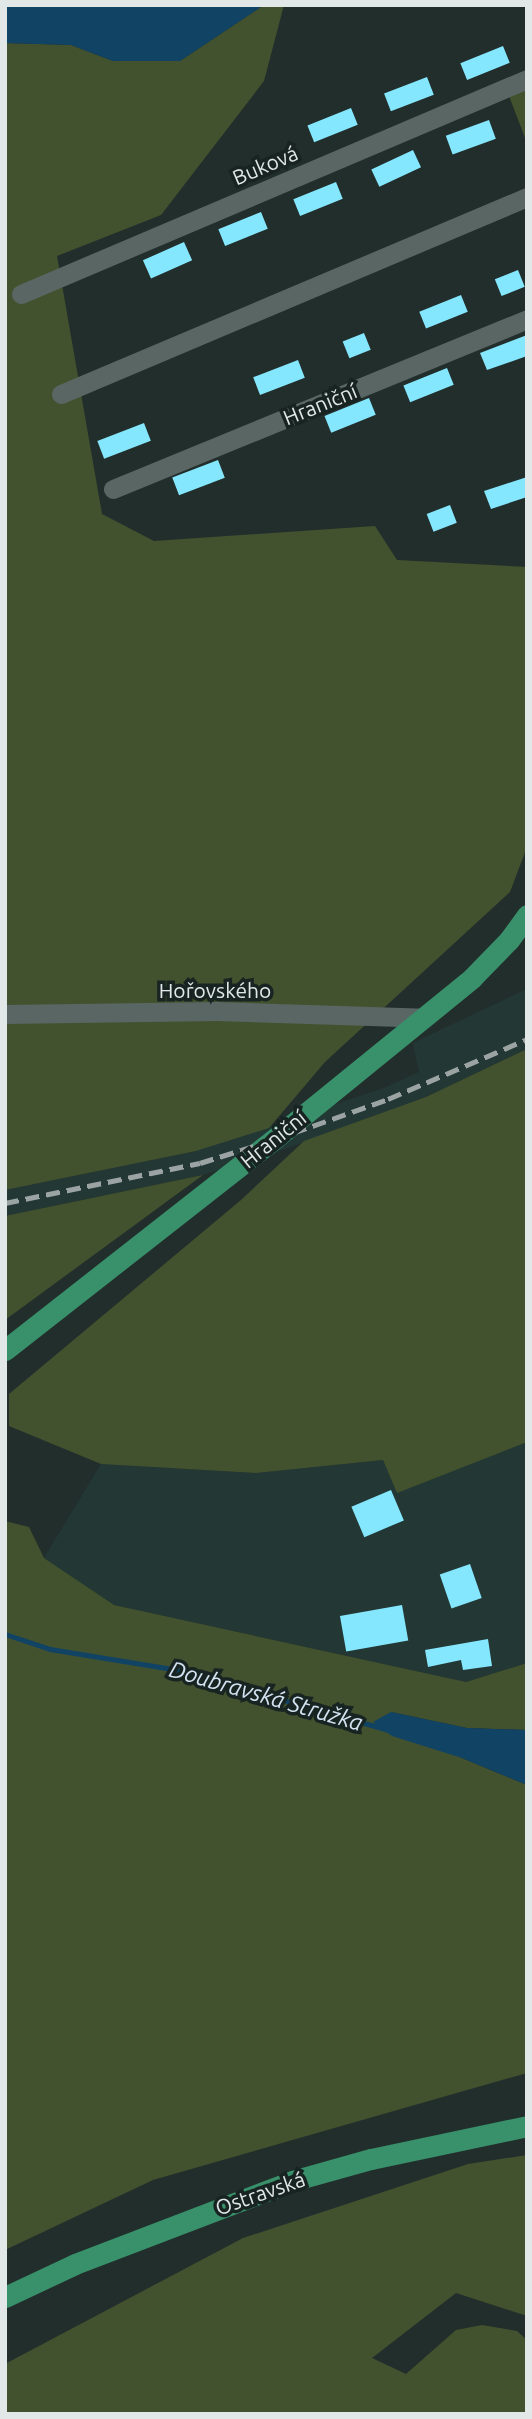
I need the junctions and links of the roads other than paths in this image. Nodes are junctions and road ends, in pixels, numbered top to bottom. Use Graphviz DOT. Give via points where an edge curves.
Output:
graph roads {
  1 [pos="527,79"];
  2 [pos="527,197"];
  3 [pos="21,293"];
  4 [pos="527,319"];
  5 [pos="61,394"];
  6 [pos="113,489"];
  7 [pos="527,915"];
  8 [pos="5,1014"];
  9 [pos="424,1018"];
  10 [pos="5,1350"];
  11 [pos="527,2126"];
  12 [pos="5,2297"];
  1 -- 3 [label="street, Buková"];
  2 -- 5 [label="street"];
  4 -- 6 [label="street, Hraniční"];
  7 -- 9 [label="main road, Hraniční" via="472,978"];
  8 -- 9 [label="street, Hořovského" via="216,1011"];
  9 -- 10 [label="main road, Hraniční"];
  11 -- 12 [label="main road, Ostravská" via="292,2181 75,2263"];
}
